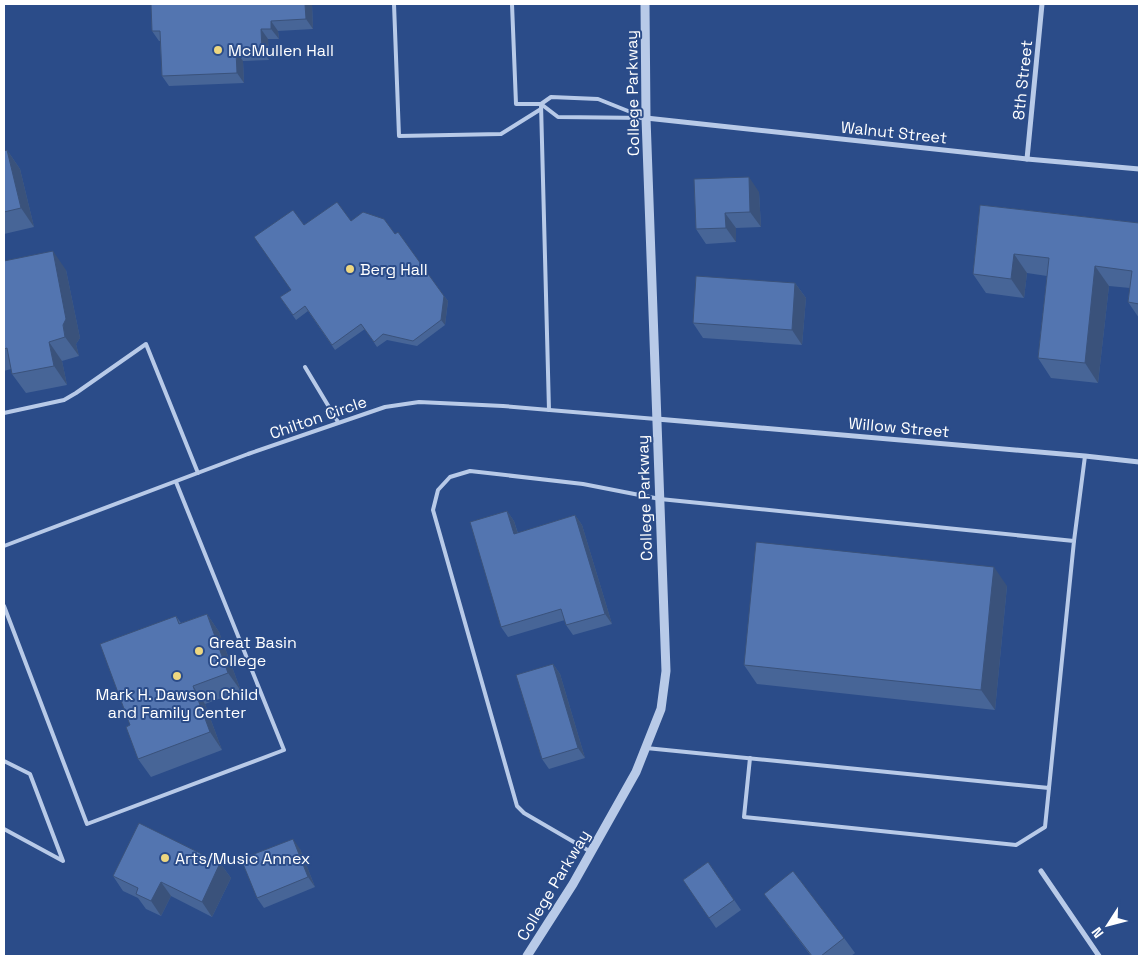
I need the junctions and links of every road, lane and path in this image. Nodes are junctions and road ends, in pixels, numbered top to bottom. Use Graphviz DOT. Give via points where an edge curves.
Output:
graph roads {
  1 [pos="394,4"];
  2 [pos="512,4"];
  3 [pos="645,4"];
  4 [pos="1042,4"];
  5 [pos="541,107"];
  6 [pos="646,118"];
  7 [pos="1026,159"];
  8 [pos="1139,169"];
  9 [pos="305,367"];
  10 [pos="549,410"];
  11 [pos="4,413"];
  12 [pos="656,419"];
  13 [pos="338,422"];
  14 [pos="1085,456"];
  15 [pos="1139,462"];
  16 [pos="198,473"];
  17 [pos="176,482"];
  18 [pos="660,499"];
  19 [pos="1074,541"];
  20 [pos="4,546"];
  21 [pos="4,606"];
  22 [pos="646,748"];
  23 [pos="750,758"];
  24 [pos="4,761"];
  25 [pos="1049,788"];
  26 [pos="4,829"];
  27 [pos="591,852"];
  28 [pos="1041,871"];
  29 [pos="527,956"];
  30 [pos="1099,956"];
  1 -- 5 [label="lane" via="399,136 501,134"];
  2 -- 5 [label="lane" via="516,104"];
  3 -- 6 [label="street, College Parkway"];
  4 -- 7 [label="street, 8th Street"];
  5 -- 6 [label="lane" via="558,117"];
  5 -- 6 [label="lane" via="551,97 598,99"];
  5 -- 10 [label="lane"];
  6 -- 7 [label="street, Walnut Street"];
  6 -- 12 [label="street, College Parkway"];
  7 -- 8 [label="street, Walnut Street"];
  9 -- 13 [label="lane"];
  10 -- 12 [label="lane, Chilton Circle"];
  10 -- 13 [label="lane, Chilton Circle" via="419,402 385,407"];
  11 -- 16 [label="lane" via="64,400 146,344"];
  12 -- 14 [label="street, Willow Street"];
  12 -- 18 [label="street, College Parkway"];
  13 -- 16 [label="lane, Chilton Circle"];
  14 -- 15 [label="street, Willow Street"];
  14 -- 19 [label="lane"];
  16 -- 17 [label="lane, Chilton Circle"];
  17 -- 20 [label="lane, Chilton Circle"];
  17 -- 21 [label="lane" via="284,750 88,824"];
  18 -- 19 [label="lane"];
  18 -- 22 [label="street, College Parkway" via="666,671 661,709"];
  18 -- 27 [label="lane" via="583,484 470,471 450,477 438,490 433,510 517,806"];
  19 -- 25 [label="lane"];
  22 -- 23 [label="lane"];
  22 -- 27 [label="street, College Parkway"];
  23 -- 25 [label="lane"];
  23 -- 25 [label="lane" via="744,817 1016,845 1045,827"];
  24 -- 26 [label="lane" via="30,774 63,861"];
  27 -- 29 [label="street, College Parkway"];
  28 -- 30 [label="street"];
}
